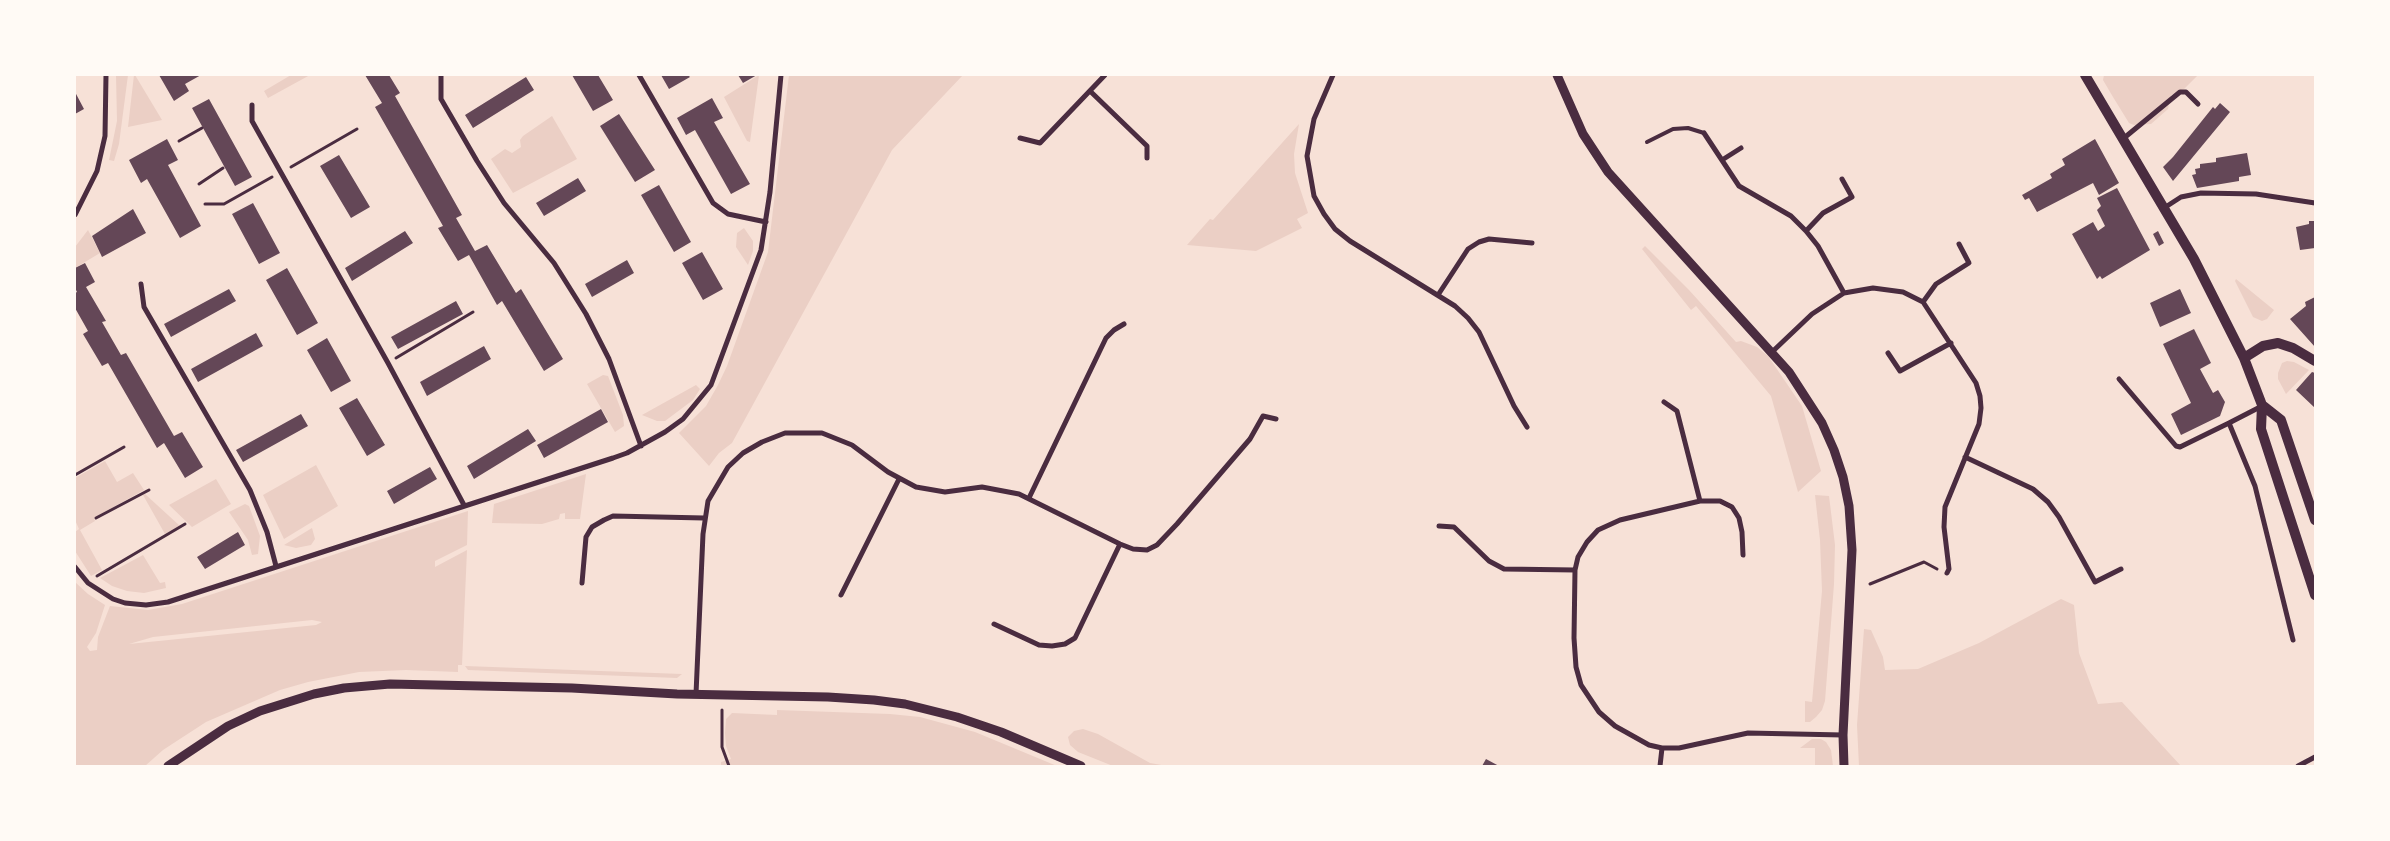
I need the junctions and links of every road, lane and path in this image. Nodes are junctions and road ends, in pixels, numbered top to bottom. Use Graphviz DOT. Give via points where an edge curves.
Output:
graph roads {
  1 [pos="106,75"];
  2 [pos="441,75"];
  3 [pos="639,75"];
  4 [pos="782,75"];
  5 [pos="1105,75"];
  6 [pos="1332,75"];
  7 [pos="1557,75"];
  8 [pos="2084,75"];
  9 [pos="1090,91"];
  10 [pos="2198,104"];
  11 [pos="252,105"];
  12 [pos="202,128"];
  13 [pos="358,129"];
  14 [pos="1704,133"];
  15 [pos="1020,138"];
  16 [pos="2124,138"];
  17 [pos="179,141"];
  18 [pos="1647,142"];
  19 [pos="1741,148"];
  20 [pos="1147,158"];
  21 [pos="1722,160"];
  22 [pos="223,168"];
  23 [pos="280,173"];
  24 [pos="1842,179"];
  25 [pos="199,184"];
  26 [pos="2315,203"];
  27 [pos="205,204"];
  28 [pos="2164,208"];
  29 [pos="75,215"];
  30 [pos="766,222"];
  31 [pos="1806,231"];
  32 [pos="1532,243"];
  33 [pos="1959,244"];
  34 [pos="141,284"];
  35 [pos="1844,293"];
  36 [pos="1438,296"];
  37 [pos="1923,302"];
  38 [pos="473,312"];
  39 [pos="1124,324"];
  40 [pos="1951,343"];
  41 [pos="1772,352"];
  42 [pos="1888,353"];
  43 [pos="2244,358"];
  44 [pos="2315,361"];
  45 [pos="388,362"];
  46 [pos="2119,380"];
  47 [pos="1664,402"];
  48 [pos="2262,405"];
  49 [pos="1276,419"];
  50 [pos="2230,423"];
  51 [pos="1527,427"];
  52 [pos="641,446"];
  53 [pos="124,447"];
  54 [pos="1965,457"];
  55 [pos="75,475"];
  56 [pos="899,479"];
  57 [pos="149,490"];
  58 [pos="1029,498"];
  59 [pos="1700,501"];
  60 [pos="464,505"];
  61 [pos="96,518"];
  62 [pos="704,518"];
  63 [pos="2315,520"];
  64 [pos="185,524"];
  65 [pos="1439,526"];
  66 [pos="1120,544"];
  67 [pos="1743,555"];
  68 [pos="276,566"];
  69 [pos="75,567"];
  70 [pos="2121,569"];
  71 [pos="1574,570"];
  72 [pos="1947,573"];
  73 [pos="88,583"];
  74 [pos="582,583"];
  75 [pos="1870,584"];
  76 [pos="841,595"];
  77 [pos="2315,595"];
  78 [pos="994,624"];
  79 [pos="2293,640"];
  80 [pos="696,694"];
  81 [pos="722,710"];
  82 [pos="1843,735"];
  83 [pos="1662,748"];
  84 [pos="2315,757"];
  85 [pos="168,766"];
  86 [pos="728,766"];
  87 [pos="1081,766"];
  88 [pos="1660,766"];
  89 [pos="1844,766"];
  90 [pos="2298,766"];
  1 -- 29 [label="street" via="103,145 90,187"];
  2 -- 52 [label="street" via="441,99 482,168 504,203 554,263 586,314 609,359"];
  3 -- 30 [label="street" via="713,203 728,214"];
  4 -- 30 [label="street"];
  5 -- 9 [label="street"];
  6 -- 36 [label="street" via="1314,119 1306,156 1314,196 1335,229"];
  7 -- 41 [label="street" via="1584,134 1608,172"];
  8 -- 16 [label="main road"];
  9 -- 15 [label="street" via="1040,143"];
  9 -- 20 [label="street" via="1147,146"];
  10 -- 16 [label="street" via="2186,92 2180,92"];
  11 -- 23 [label="street" via="252,121"];
  12 -- 17 [label="path"];
  13 -- 23 [label="path"];
  14 -- 18 [label="lane" via="1688,128 1673,129"];
  14 -- 21 [label="street"];
  16 -- 28 [label="main road"];
  19 -- 21 [label="street"];
  21 -- 31 [label="street" via="1739,186 1791,216"];
  22 -- 25 [label="path"];
  23 -- 27 [label="path" via="224,204"];
  23 -- 45 [label="street"];
  24 -- 31 [label="street" via="1852,197 1823,213"];
  26 -- 28 [label="street" via="2256,194 2201,193 2181,197"];
  28 -- 43 [label="main road"];
  30 -- 52 [label="street" via="752,275 712,385 683,419"];
  31 -- 35 [label="street"];
  32 -- 36 [label="street" via="1489,239 1479,242 1468,249"];
  33 -- 37 [label="street" via="1969,263 1936,284"];
  34 -- 68 [label="street" via="144,307 250,490"];
  35 -- 37 [label="street" via="1872,288 1903,292"];
  35 -- 41 [label="street" via="1812,314"];
  36 -- 51 [label="street" via="1455,306 1479,332"];
  37 -- 40 [label="street"];
  38 -- 45 [label="path"];
  39 -- 58 [label="street" via="1106,338"];
  40 -- 42 [label="street" via="1900,371"];
  40 -- 54 [label="street" via="1976,383 1980,396 1979,424"];
  41 -- 82 [label="street" via="1822,423 1843,477 1849,506 1852,580"];
  43 -- 44 [label="main road" via="2263,346 2278,343"];
  43 -- 48 [label="main road"];
  45 -- 60 [label="street"];
  46 -- 50 [label="street" via="2176,446"];
  47 -- 59 [label="street" via="1677,411"];
  48 -- 50 [label="street"];
  48 -- 63 [label="main road" via="2281,420"];
  48 -- 77 [label="main road" via="2261,429"];
  49 -- 66 [label="street" via="1264,416 1250,439 1157,545 1147,550"];
  50 -- 79 [label="street" via="2255,486"];
  52 -- 60 [label="street" via="613,458"];
  53 -- 55 [label="path"];
  54 -- 70 [label="street" via="2033,488 2048,502 2094,582"];
  54 -- 72 [label="street" via="1946,506"];
  56 -- 58 [label="street" via="932,491 982,487"];
  56 -- 62 [label="street" via="836,437 810,432 785,434 743,453 728,467 716,483"];
  56 -- 76 [label="street"];
  57 -- 61 [label="path"];
  58 -- 66 [label="street"];
  59 -- 67 [label="street" via="1720,501 1732,507 1739,518"];
  59 -- 71 [label="street" via="1609,523 1587,542"];
  60 -- 68 [label="street"];
  62 -- 74 [label="street" via="613,516 604,520 592,527 586,537"];
  62 -- 80 [label="street"];
  64 -- 73 [label="path"];
  65 -- 71 [label="street" via="1454,527 1489,561 1504,570"];
  66 -- 78 [label="street" via="1070,641 1052,646 1039,645"];
  68 -- 73 [label="street" via="210,590 146,605 125,603"];
  69 -- 73 [label="street"];
  71 -- 83 [label="street" via="1574,638 1581,685 1598,712 1615,726 1649,745"];
  72 -- 75 [label="path" via="1924,562"];
  80 -- 85 [label="street" via="422,684 344,688 290,700 244,718"];
  80 -- 87 [label="street" via="828,697 905,704 980,725"];
  81 -- 86 [label="path" via="722,747"];
  82 -- 83 [label="street" via="1748,733 1679,748"];
  82 -- 89 [label="street"];
  83 -- 88 [label="street"];
  84 -- 90 [label="street"];
}
